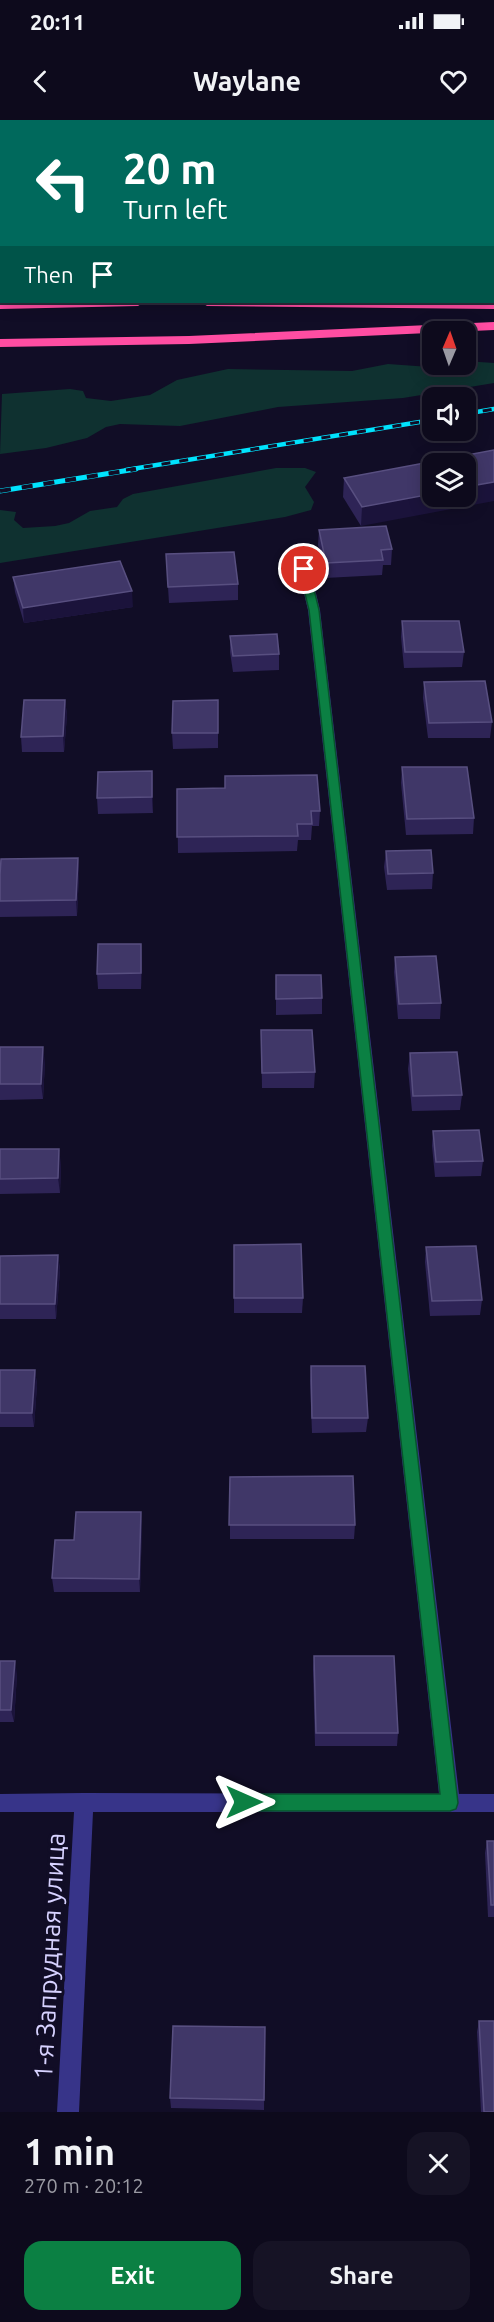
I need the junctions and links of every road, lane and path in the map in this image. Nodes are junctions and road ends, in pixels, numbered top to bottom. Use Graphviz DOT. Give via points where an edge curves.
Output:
graph roads {
  1 [pos="92,303"];
  2 [pos="303,303"];
  3 [pos="0,305"];
  4 [pos="494,305"];
  5 [pos="494,326"];
  6 [pos="0,343"];
  7 [pos="299,548"];
  8 [pos="84,1802"];
  9 [pos="0,1803"];
  10 [pos="450,1803"];
  11 [pos="494,1803"];
  12 [pos="68,2112"];
  1 -- 3 [label="highway"];
  2 -- 4 [label="highway"];
  5 -- 6 [label="highway" via="189,340"];
  7 -- 10 [label="street" via="314,610"];
  8 -- 9 [label="street"];
  8 -- 10 [label="street"];
  8 -- 12 [label="street, 1-я Запрудная улица"];
  10 -- 11 [label="street"];
}
